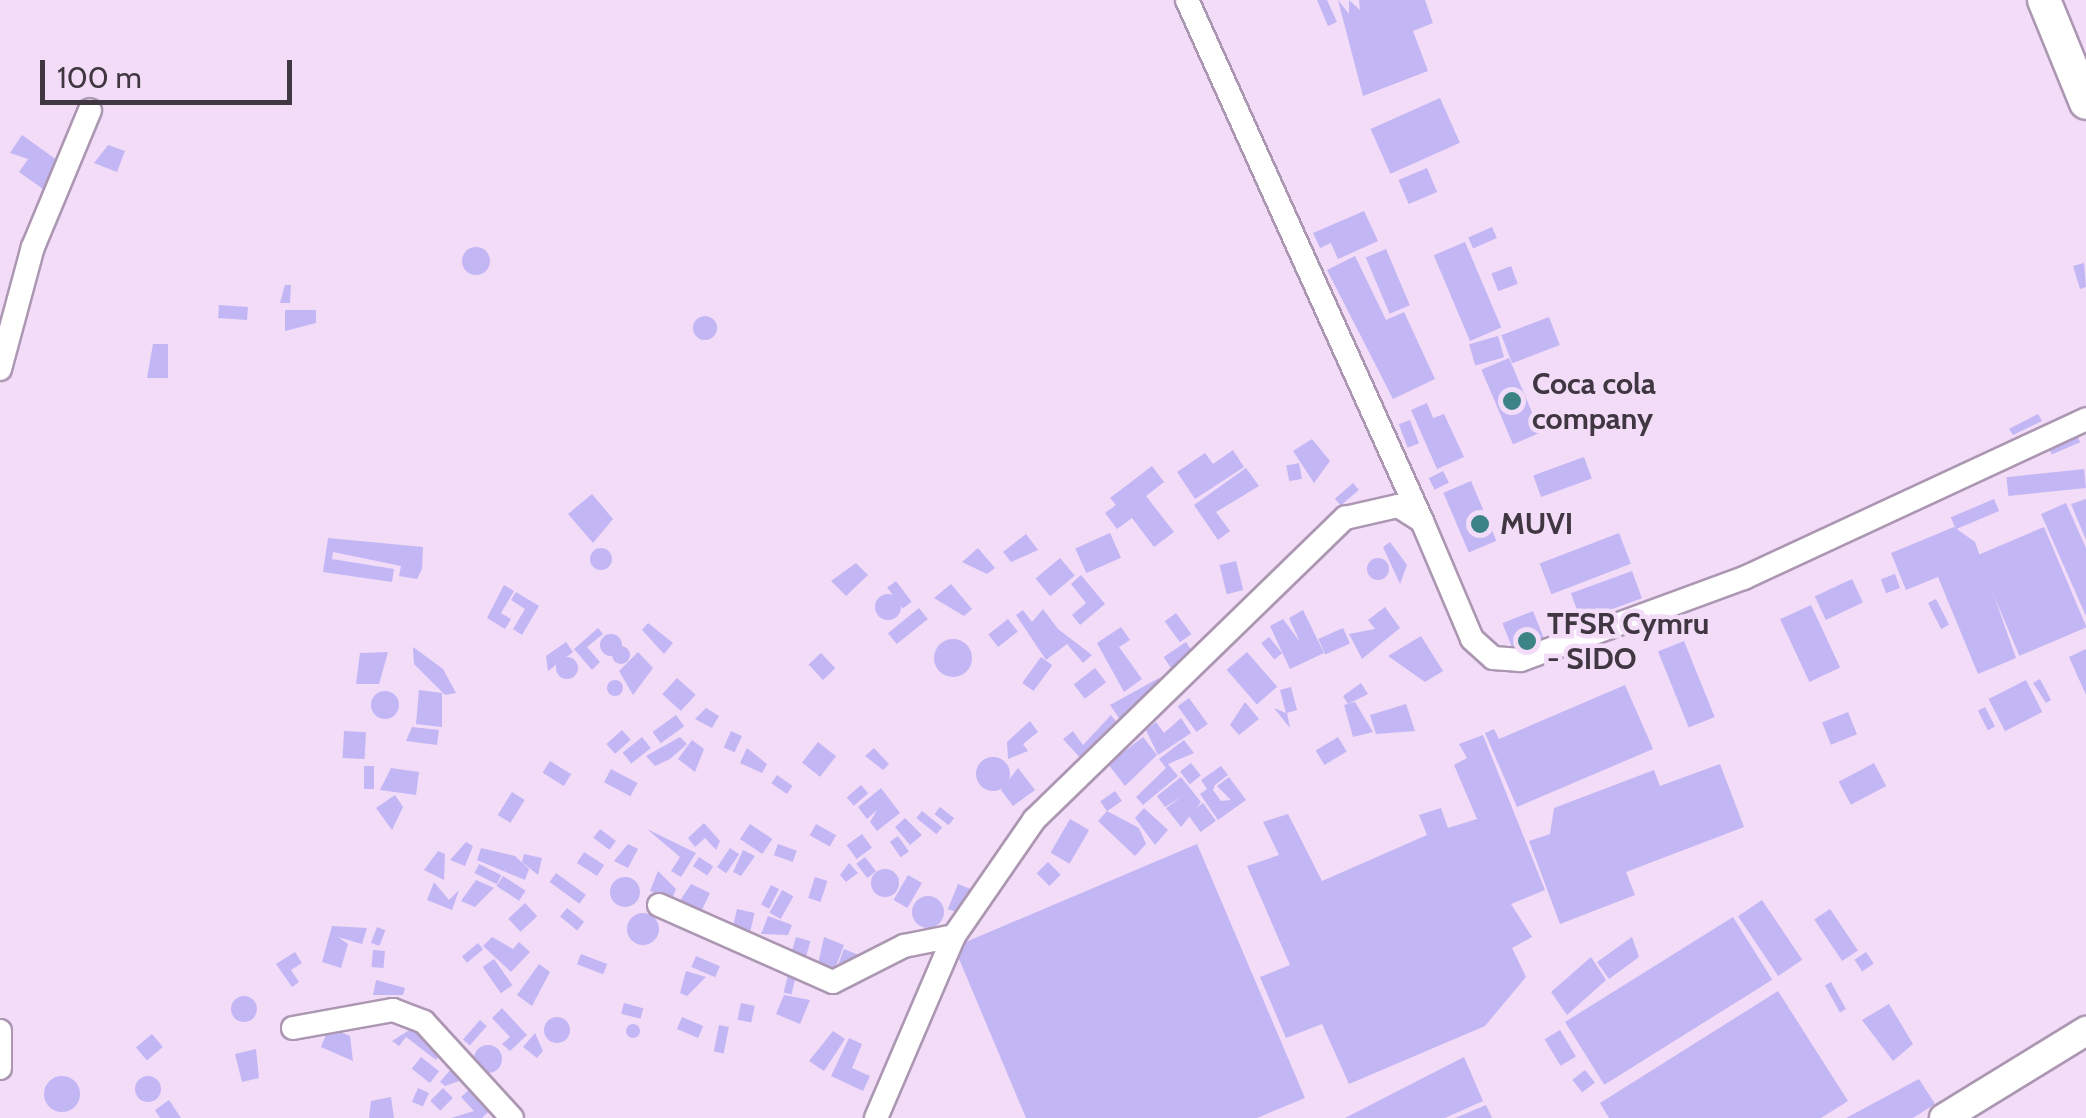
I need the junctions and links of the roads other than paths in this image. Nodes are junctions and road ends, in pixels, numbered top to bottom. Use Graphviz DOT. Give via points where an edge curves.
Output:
graph roads {
  1 [pos="1187,0"];
  2 [pos="2044,0"];
  3 [pos="2086,103"];
  4 [pos="90,110"];
  5 [pos="0,370"];
  6 [pos="2086,420"];
  7 [pos="1422,521"];
  8 [pos="660,906"];
  9 [pos="954,936"];
  10 [pos="293,1028"];
  11 [pos="0,1031"];
  12 [pos="2086,1031"];
  13 [pos="0,1068"];
  14 [pos="512,1118"];
  15 [pos="876,1118"];
  16 [pos="1944,1118"];
  1 -- 7 [label="street"];
  2 -- 3 [label="highway"];
  4 -- 5 [label="street" via="32,248"];
  6 -- 7 [label="street" via="1744,578 1521,660 1492,658 1472,639"];
  7 -- 9 [label="street" via="1398,506 1345,518 1034,820"];
  8 -- 9 [label="street" via="833,982 904,946"];
  9 -- 15 [label="street"];
  10 -- 14 [label="street" via="393,1010 424,1022"];
  11 -- 13 [label="street"];
  12 -- 16 [label="main road"];
}
